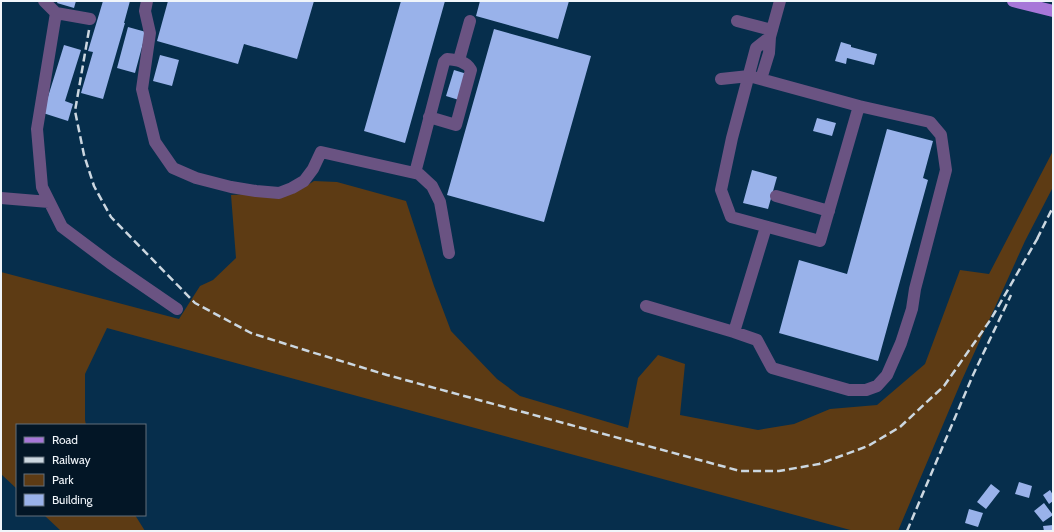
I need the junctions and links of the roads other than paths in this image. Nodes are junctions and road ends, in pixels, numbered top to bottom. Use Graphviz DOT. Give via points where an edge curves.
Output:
graph roads {
  1 [pos="44,1"];
  2 [pos="147,1"];
  3 [pos="780,1"];
  4 [pos="1013,1"];
  5 [pos="1053,11"];
  6 [pos="56,13"];
  7 [pos="90,20"];
  8 [pos="470,21"];
  9 [pos="737,21"];
  10 [pos="771,33"];
  11 [pos="459,60"];
  12 [pos="749,76"];
  13 [pos="721,79"];
  14 [pos="761,79"];
  15 [pos="859,106"];
  16 [pos="430,117"];
  17 [pos="415,173"];
  18 [pos="776,196"];
  19 [pos="1,198"];
  20 [pos="49,202"];
  21 [pos="829,211"];
  22 [pos="766,227"];
  23 [pos="449,253"];
  24 [pos="646,306"];
  25 [pos="177,309"];
  26 [pos="734,332"];
  1 -- 6 [label="lane"];
  2 -- 17 [label="lane" via="145,11 150,33 142,89 155,142 173,168 196,178 224,185 279,193 304,181 314,169 321,152"];
  3 -- 10 [label="lane"];
  4 -- 5 [label="main road"];
  6 -- 7 [label="lane"];
  6 -- 20 [label="lane" via="37,129 42,187"];
  8 -- 11 [label="lane"];
  9 -- 10 [label="lane"];
  10 -- 12 [label="lane" via="756,48"];
  10 -- 14 [label="lane" via="769,52"];
  11 -- 16 [label="lane" via="447,59 444,62"];
  11 -- 16 [label="lane" via="471,70 456,125"];
  12 -- 13 [label="lane"];
  12 -- 14 [label="lane"];
  12 -- 22 [label="lane" via="721,190 731,217"];
  14 -- 15 [label="lane"];
  15 -- 21 [label="lane"];
  15 -- 26 [label="lane" via="930,122 941,135 946,170 912,309 901,344 887,375 877,386 866,390 849,390 772,368 757,340"];
  16 -- 17 [label="lane"];
  17 -- 23 [label="lane" via="432,186 440,202"];
  18 -- 21 [label="lane"];
  19 -- 20 [label="lane"];
  20 -- 25 [label="lane" via="62,227"];
  21 -- 22 [label="lane" via="820,242"];
  22 -- 26 [label="lane"];
  24 -- 26 [label="lane"];
}
